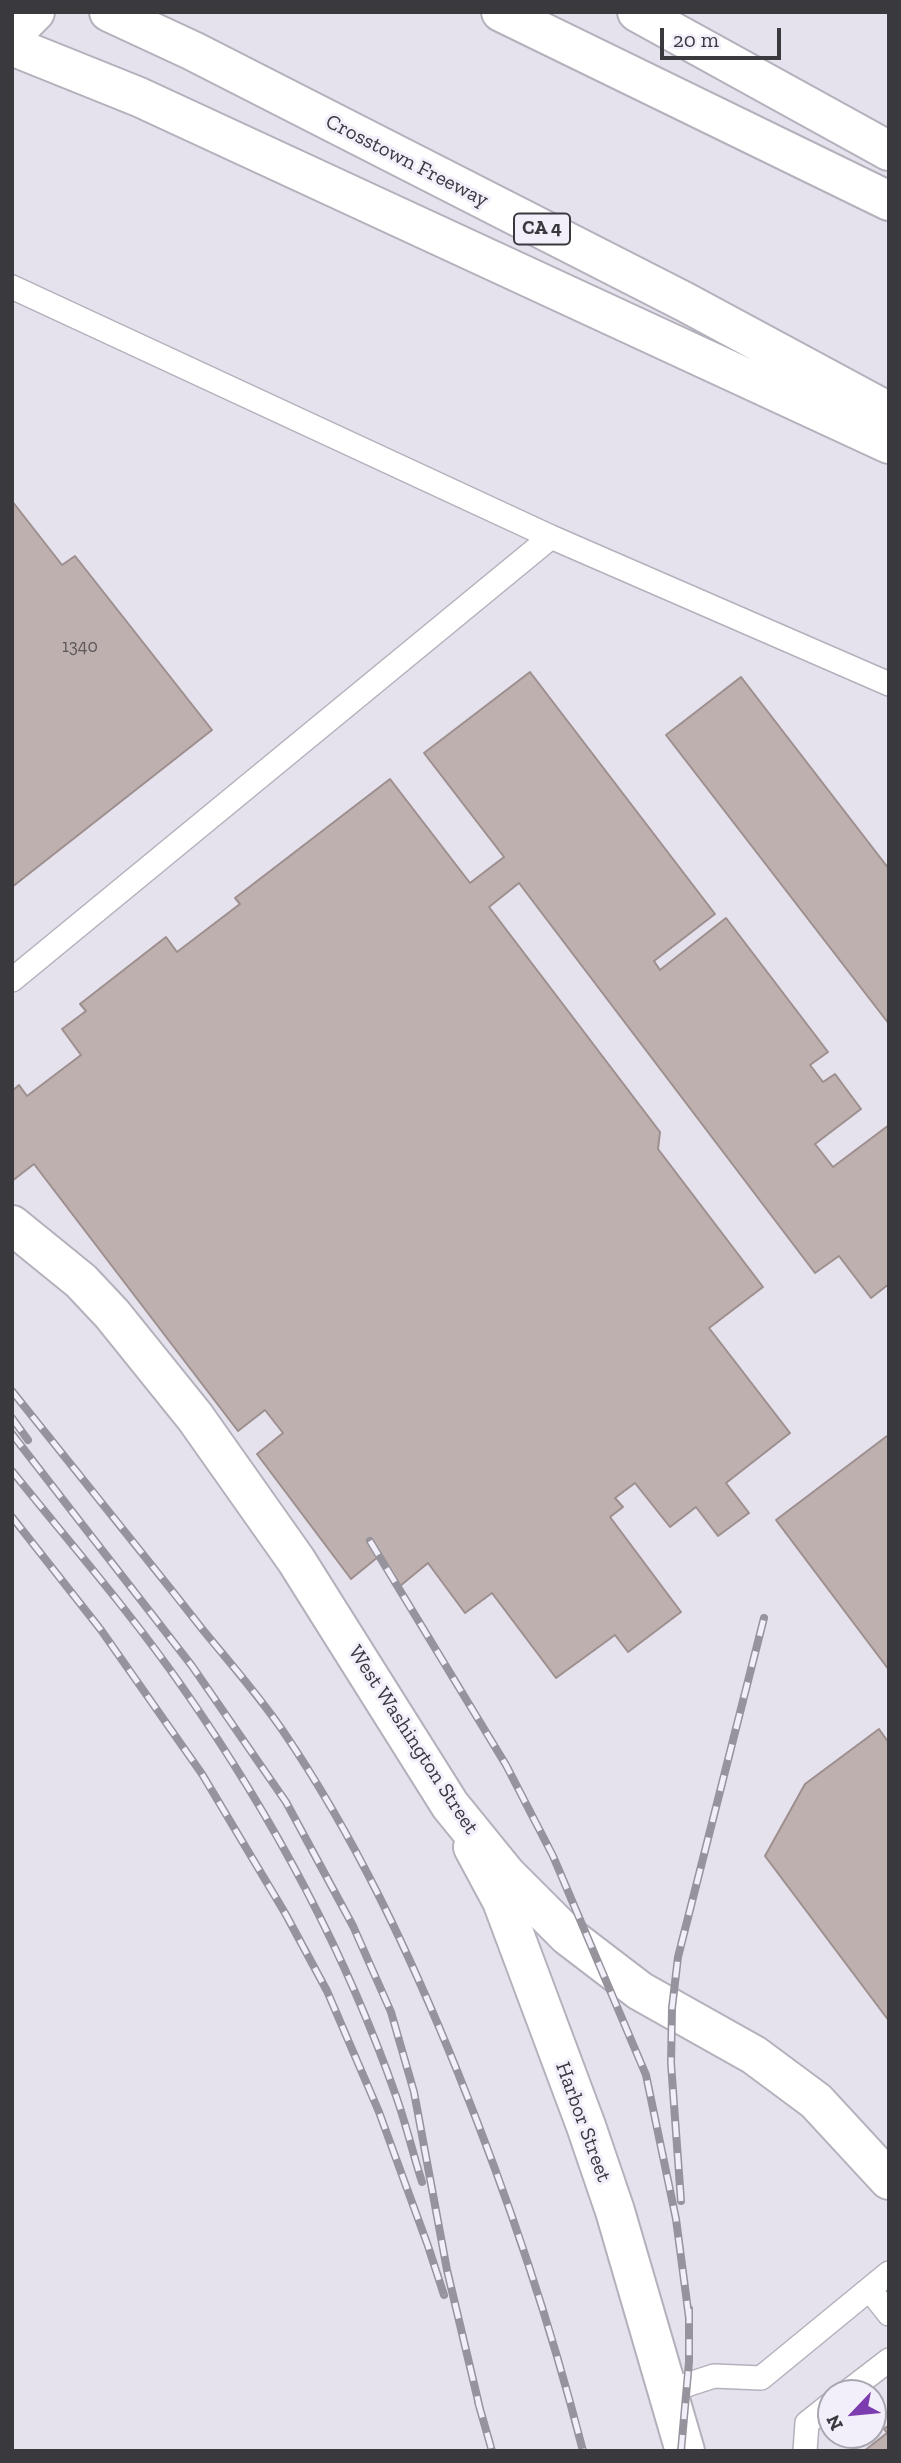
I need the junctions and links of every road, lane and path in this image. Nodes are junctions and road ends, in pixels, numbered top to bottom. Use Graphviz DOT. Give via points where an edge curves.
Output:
graph roads {
  1 [pos="35,12"];
  2 [pos="109,12"];
  3 [pos="501,12"];
  4 [pos="637,12"];
  5 [pos="12,35"];
  6 [pos="12,46"];
  7 [pos="889,152"];
  8 [pos="889,201"];
  9 [pos="12,287"];
  10 [pos="889,412"];
  11 [pos="889,444"];
  12 [pos="551,537"];
  13 [pos="889,684"];
  14 [pos="12,980"];
  15 [pos="12,1225"];
  16 [pos="450,1805"];
  17 [pos="889,2180"];
  18 [pos="889,2273"];
  19 [pos="870,2290"];
  20 [pos="889,2314"];
  21 [pos="889,2360"];
  22 [pos="864,2379"];
  23 [pos="668,2391"];
  24 [pos="817,2415"];
  25 [pos="685,2451"];
  26 [pos="805,2451"];
  1 -- 5 [label="main road"];
  2 -- 10 [label="main road, Crosstown Freeway / CA 4" via="685,302"];
  3 -- 8 [label="main road"];
  4 -- 7 [label="main road"];
  6 -- 11 [label="main road" via="139,97"];
  9 -- 12 [label="lane"];
  12 -- 13 [label="lane"];
  12 -- 14 [label="lane"];
  15 -- 16 [label="main road, West Washington Street" via="81,1281 195,1417 296,1560"];
  16 -- 17 [label="main road, West Washington Street" via="506,1874 568,1936 640,1991 754,2055 816,2101"];
  16 -- 23 [label="main road, Harbor Street" via="502,1901 572,2088 615,2211"];
  18 -- 19 [label="lane"];
  19 -- 20 [label="lane"];
  19 -- 23 [label="lane" via="761,2378 714,2376"];
  21 -- 22 [label="lane"];
  23 -- 25 [label="main road, Harbor Street"];
  24 -- 26 [label="lane" via="807,2423"];
}
